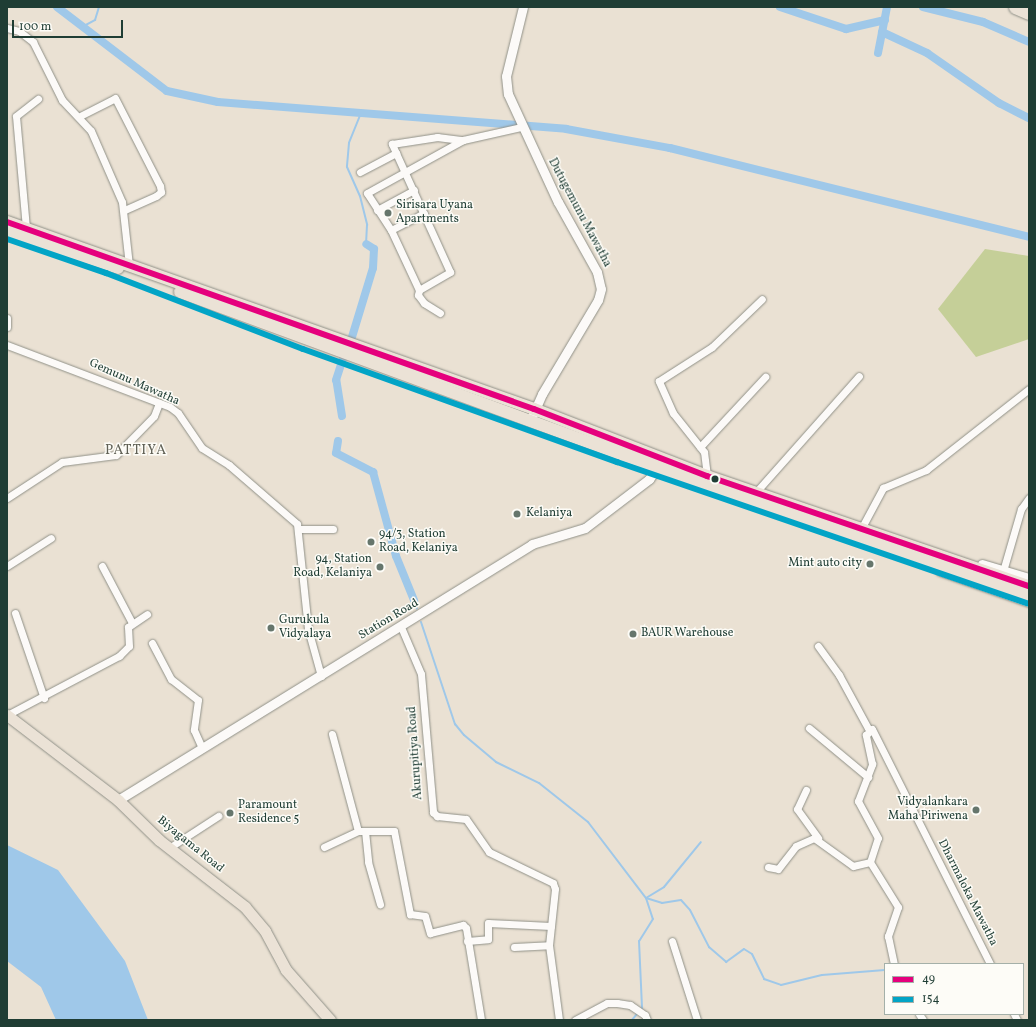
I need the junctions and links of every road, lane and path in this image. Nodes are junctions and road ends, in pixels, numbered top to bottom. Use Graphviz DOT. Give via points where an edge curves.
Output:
graph roads {
  1 [pos="523,7"];
  2 [pos="1015,7"];
  3 [pos="1029,13"];
  4 [pos="7,28"];
  5 [pos="38,99"];
  6 [pos="80,116"];
  7 [pos="522,127"];
  8 [pos="463,140"];
  9 [pos="396,153"];
  10 [pos="405,171"];
  11 [pos="360,172"];
  12 [pos="414,190"];
  13 [pos="124,210"];
  14 [pos="376,210"];
  15 [pos="424,213"];
  16 [pos="7,222"];
  17 [pos="26,228"];
  18 [pos="391,230"];
  19 [pos="7,231"];
  20 [pos="128,265"];
  21 [pos="419,290"];
  22 [pos="762,299"];
  23 [pos="440,313"];
  24 [pos="7,318"];
  25 [pos="7,327"];
  26 [pos="7,345"];
  27 [pos="859,376"];
  28 [pos="765,377"];
  29 [pos="1029,389"];
  30 [pos="159,403"];
  31 [pos="532,415"];
  32 [pos="700,447"];
  33 [pos="661,463"];
  34 [pos="707,476"];
  35 [pos="756,492"];
  36 [pos="7,498"];
  37 [pos="1029,498"];
  38 [pos="299,529"];
  39 [pos="333,529"];
  40 [pos="861,529"];
  41 [pos="50,538"];
  42 [pos="924,556"];
  43 [pos="7,566"];
  44 [pos="102,566"];
  45 [pos="969,571"];
  46 [pos="1003,571"];
  47 [pos="1029,578"];
  48 [pos="1029,586"];
  49 [pos="1029,595"];
  50 [pos="1029,602"];
  51 [pos="15,613"];
  52 [pos="147,614"];
  53 [pos="132,623"];
  54 [pos="401,627"];
  55 [pos="152,643"];
  56 [pos="818,646"];
  57 [pos="321,676"];
  58 [pos="44,698"];
  59 [pos="7,715"];
  60 [pos="809,728"];
  61 [pos="869,730"];
  62 [pos="332,734"];
  63 [pos="202,748"];
  64 [pos="868,777"];
  65 [pos="806,790"];
  66 [pos="118,800"];
  67 [pos="218,816"];
  68 [pos="361,831"];
  69 [pos="818,838"];
  70 [pos="324,847"];
  71 [pos="169,848"];
  72 [pos="870,862"];
  73 [pos="768,867"];
  74 [pos="380,904"];
  75 [pos="551,926"];
  76 [pos="467,941"];
  77 [pos="672,941"];
  78 [pos="549,945"];
  79 [pos="514,947"];
  80 [pos="894,963"];
  81 [pos="990,963"];
  82 [pos="646,1017"];
  83 [pos="330,1020"];
  84 [pos="481,1020"];
  85 [pos="559,1020"];
  86 [pos="575,1020"];
  87 [pos="697,1020"];
  1 -- 7 [label="street, Dutugemunu Mawatha" via="506,76 513,108"];
  2 -- 3 [label="highway"];
  4 -- 6 [label="street" via="19,31 33,42 62,100"];
  5 -- 17 [label="street" via="16,116"];
  6 -- 13 [label="street" via="91,131 116,182"];
  6 -- 13 [label="street" via="116,98 160,186 161,192 156,196"];
  7 -- 8 [label="street"];
  7 -- 31 [label="street, Dutugemunu Mawatha" via="597,272 601,289 598,300"];
  8 -- 9 [label="street" via="407,139 392,144"];
  8 -- 10 [label="street"];
  9 -- 10 [label="street"];
  9 -- 11 [label="street"];
  10 -- 12 [label="street"];
  10 -- 14 [label="street" via="369,190 367,193"];
  12 -- 14 [label="street"];
  12 -- 15 [label="street"];
  13 -- 20 [label="street"];
  14 -- 18 [label="street"];
  15 -- 18 [label="street"];
  15 -- 21 [label="street" via="450,272"];
  16 -- 17 [label="highway"];
  17 -- 20 [label="highway"];
  18 -- 21 [label="street"];
  19 -- 31 [label="highway"];
  20 -- 31 [label="highway"];
  21 -- 23 [label="street" via="418,295 424,303"];
  22 -- 32 [label="street" via="712,347 659,381 673,413"];
  24 -- 25 [label="street"];
  26 -- 30 [label="street, Gemunu Mawatha"];
  27 -- 35 [label="street"];
  28 -- 32 [label="street"];
  29 -- 40 [label="street" via="926,470 883,488"];
  30 -- 36 [label="street" via="154,416 116,455 62,462"];
  30 -- 38 [label="street, Gemunu Mawatha" via="178,413 202,448 229,465"];
  31 -- 33 [label="highway"];
  32 -- 34 [label="street"];
  33 -- 34 [label="highway"];
  33 -- 42 [label="highway"];
  33 -- 54 [label="street, Station Road" via="650,479 590,525 575,534 532,544"];
  34 -- 35 [label="highway"];
  35 -- 40 [label="highway"];
  37 -- 46 [label="street" via="1021,509"];
  38 -- 39 [label="street"];
  38 -- 57 [label="street" via="308,629"];
  40 -- 42 [label="highway"];
  41 -- 43 [label="street"];
  42 -- 45 [label="highway"];
  42 -- 46 [label="street" via="956,555"];
  42 -- 50 [label="street" via="951,577"];
  44 -- 53 [label="street"];
  45 -- 48 [label="highway"];
  45 -- 49 [label="highway"];
  46 -- 47 [label="street"];
  51 -- 58 [label="street"];
  52 -- 53 [label="street"];
  53 -- 58 [label="street" via="128,627 130,641 127,650"];
  54 -- 57 [label="street, Station Road"];
  54 -- 75 [label="street, Akurupitiya Road" via="421,674 433,812 437,816 466,818 489,852 553,883"];
  55 -- 63 [label="street" via="171,679 198,700 194,730"];
  56 -- 61 [label="street, Dharmaloka Mawatha" via="840,675"];
  57 -- 63 [label="street, Station Road"];
  58 -- 59 [label="street"];
  59 -- 66 [label="main road, Biyagama Road"];
  60 -- 64 [label="street"];
  61 -- 64 [label="street" via="866,735 872,764"];
  61 -- 81 [label="street, Dharmaloka Mawatha" via="877,736"];
  62 -- 68 [label="street"];
  63 -- 66 [label="street, Station Road"];
  64 -- 72 [label="street" via="858,801 878,838"];
  65 -- 69 [label="street" via="798,808"];
  66 -- 71 [label="main road, Biyagama Road"];
  67 -- 71 [label="street"];
  68 -- 70 [label="street"];
  68 -- 74 [label="street"];
  68 -- 76 [label="street" via="394,831 410,914 424,915 430,933 463,925"];
  69 -- 72 [label="street" via="847,864 852,866"];
  69 -- 73 [label="street" via="810,838 796,846 778,869"];
  71 -- 83 [label="main road, Biyagama Road" via="245,907 265,931 286,970"];
  72 -- 80 [label="street" via="898,907 888,936"];
  75 -- 76 [label="street" via="488,923 488,939"];
  75 -- 78 [label="street, Akurupitiya Road"];
  76 -- 84 [label="street"];
  77 -- 87 [label="street"];
  78 -- 79 [label="street"];
  78 -- 85 [label="street, Akurupitiya Road"];
  82 -- 86 [label="street" via="636,1009 607,1004"];
}
